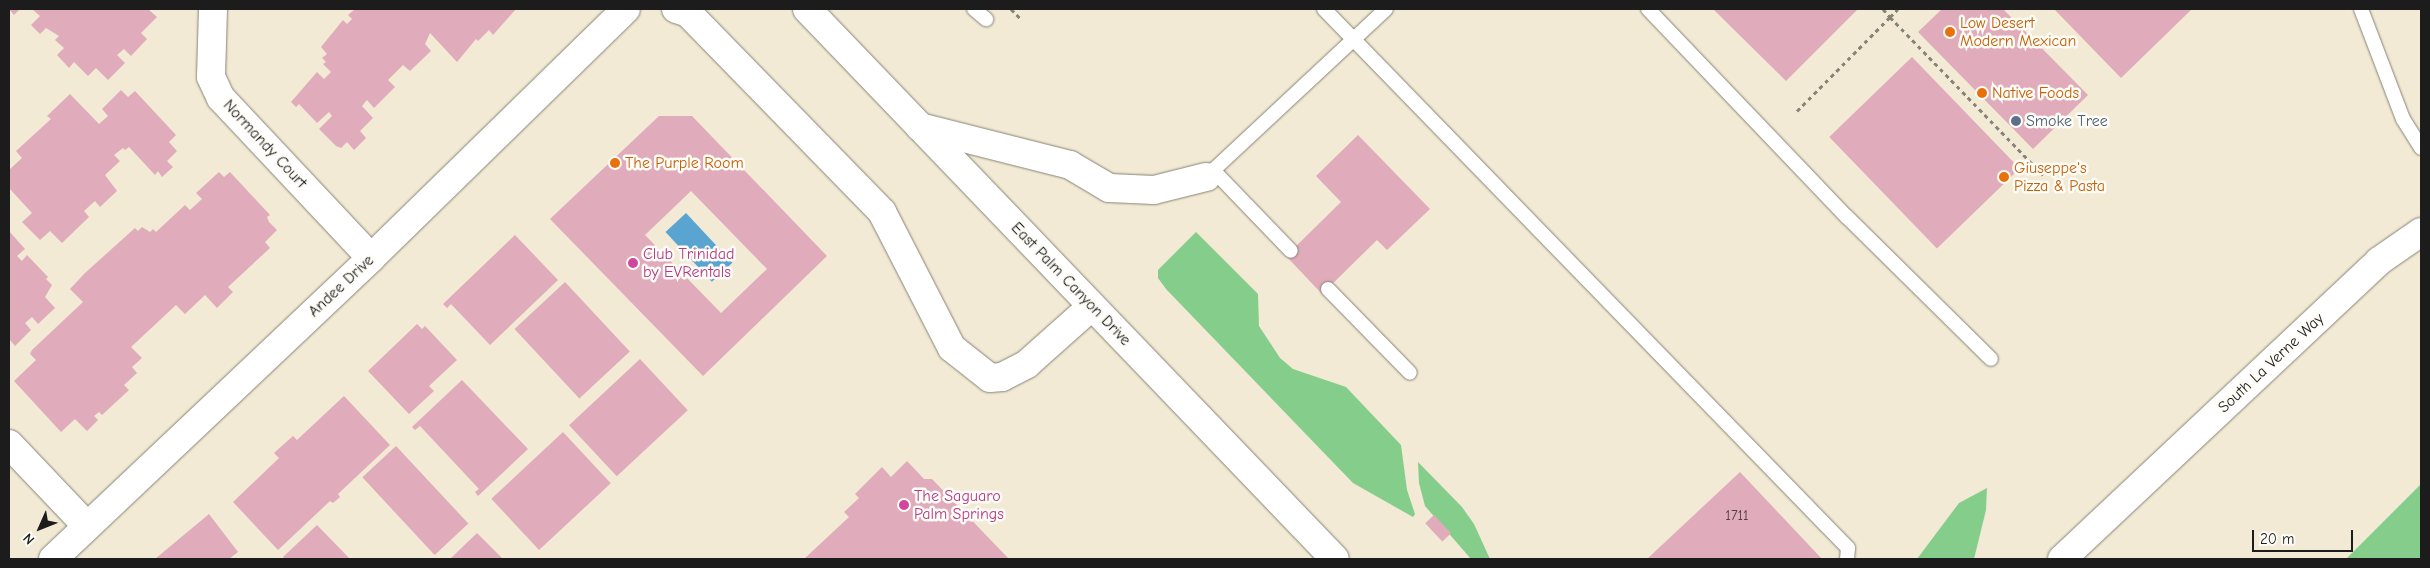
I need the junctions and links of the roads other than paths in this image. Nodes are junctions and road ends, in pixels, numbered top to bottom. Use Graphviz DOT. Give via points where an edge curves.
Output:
graph roads {
  1 [pos="213,9"];
  2 [pos="626,9"];
  3 [pos="676,9"];
  4 [pos="807,9"];
  5 [pos="974,9"];
  6 [pos="1324,9"];
  7 [pos="1386,9"];
  8 [pos="1648,9"];
  9 [pos="2361,9"];
  10 [pos="986,19"];
  11 [pos="1353,39"];
  12 [pos="920,127"];
  13 [pos="2421,148"];
  14 [pos="1210,174"];
  15 [pos="2421,232"];
  16 [pos="1291,251"];
  17 [pos="371,258"];
  18 [pos="1328,288"];
  19 [pos="1092,306"];
  20 [pos="1991,359"];
  21 [pos="1410,373"];
  22 [pos="9,444"];
  23 [pos="87,526"];
  24 [pos="53,559"];
  25 [pos="1335,559"];
  26 [pos="1847,559"];
  27 [pos="2062,559"];
  1 -- 17 [label="street, Normandy Court" via="211,77 222,98"];
  2 -- 17 [label="street, Andee Drive" via="617,22"];
  3 -- 19 [label="street" via="688,13 882,212 952,348 990,378 1002,377 1027,364"];
  4 -- 12 [label="street, East Palm Canyon Drive"];
  5 -- 10 [label="lane"];
  6 -- 11 [label="lane"];
  7 -- 11 [label="lane"];
  8 -- 20 [label="lane" via="1847,217"];
  9 -- 13 [label="lane" via="2403,119"];
  11 -- 14 [label="lane"];
  11 -- 26 [label="lane" via="1829,528 1848,548"];
  12 -- 14 [label="street" via="1070,165 1109,188 1154,190"];
  12 -- 19 [label="street, East Palm Canyon Drive"];
  14 -- 16 [label="lane"];
  15 -- 27 [label="street, South La Verne Way" via="2379,261"];
  17 -- 23 [label="street, Andee Drive"];
  18 -- 21 [label="lane"];
  19 -- 25 [label="street, East Palm Canyon Drive"];
  22 -- 23 [label="street"];
  23 -- 24 [label="street, Andee Drive"];
}
